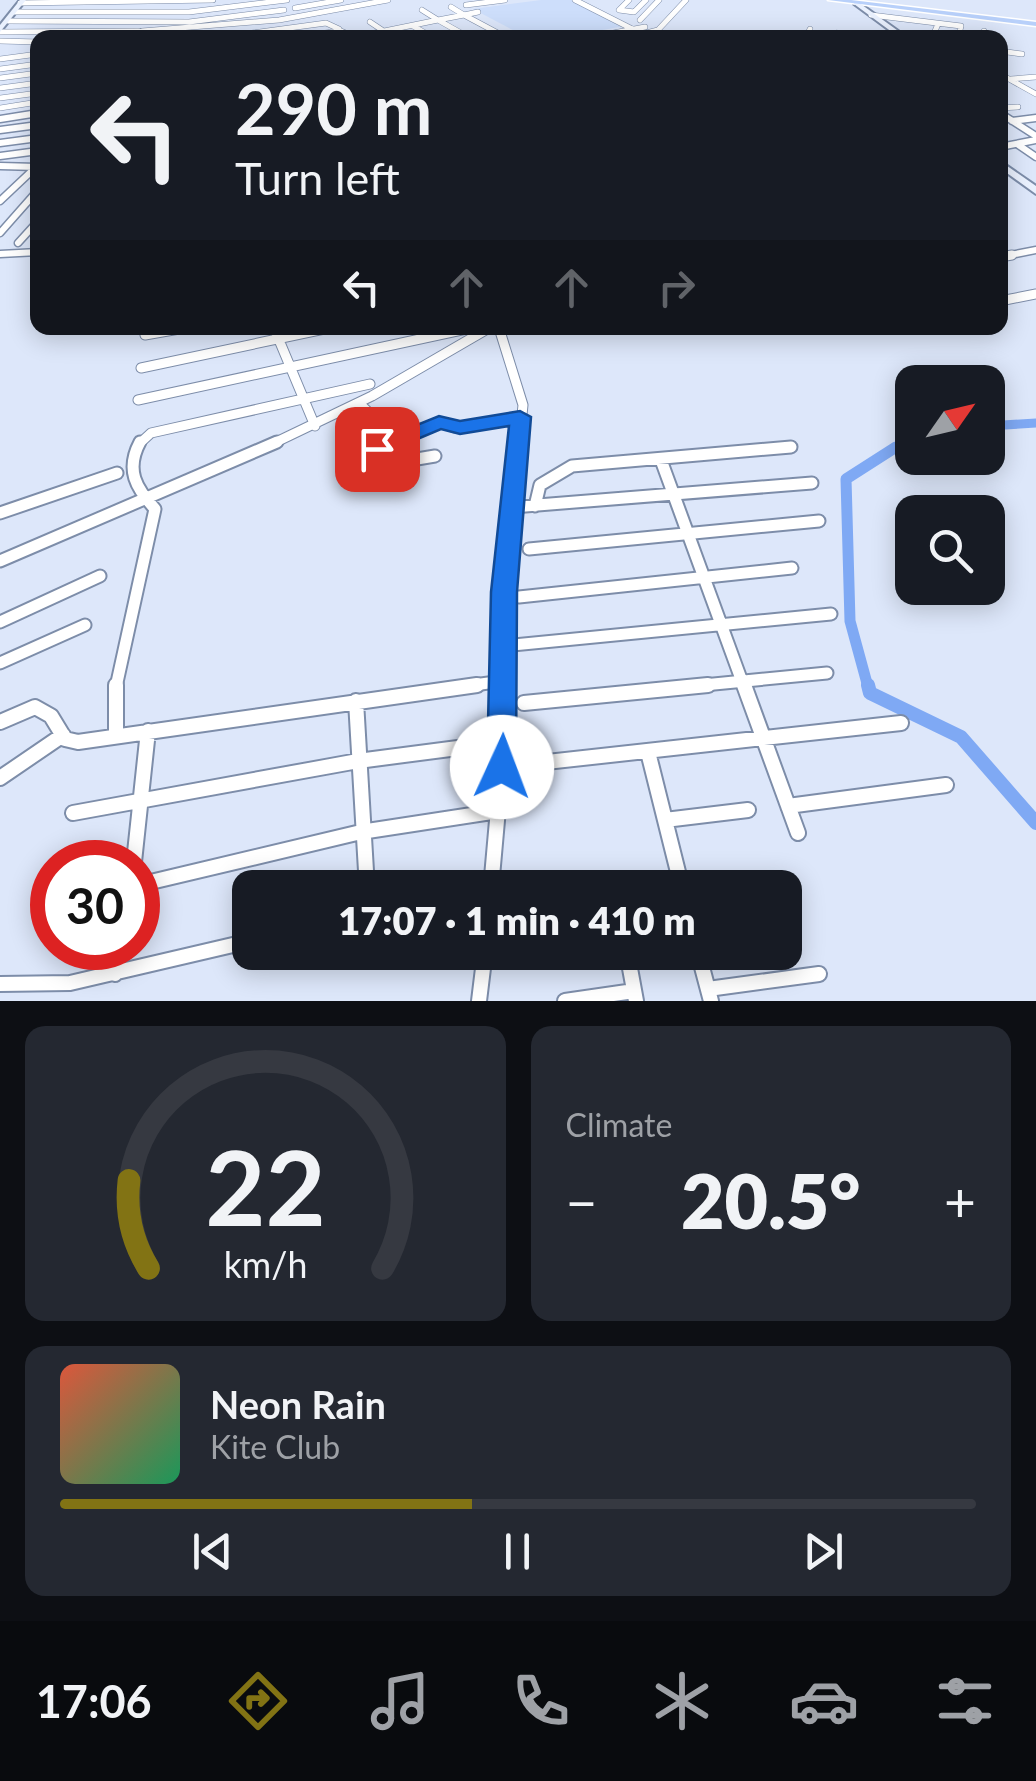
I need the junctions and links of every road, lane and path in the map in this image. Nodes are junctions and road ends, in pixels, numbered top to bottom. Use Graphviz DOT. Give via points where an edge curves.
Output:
graph roads {
  1 [pos="212,0"];
  2 [pos="287,0"];
  3 [pos="341,0"];
  4 [pos="356,0"];
  5 [pos="388,0"];
  6 [pos="504,0"];
  7 [pos="574,0"];
  8 [pos="629,0"];
  9 [pos="646,0"];
  10 [pos="659,0"];
  11 [pos="686,0"];
  12 [pos="832,0"];
  13 [pos="846,0"];
  14 [pos="494,1"];
  15 [pos="858,1"];
  16 [pos="22,2"];
  17 [pos="77,2"];
  18 [pos="104,2"];
  19 [pos="167,2"];
  20 [pos="233,3"];
  21 [pos="363,4"];
  22 [pos="466,5"];
  23 [pos="653,5"];
  24 [pos="451,7"];
  25 [pos="677,8"];
  26 [pos="284,10"];
  27 [pos="422,10"];
  28 [pos="14,12"];
  29 [pos="92,12"];
  30 [pos="478,12"];
  31 [pos="240,15"];
  32 [pos="306,15"];
  33 [pos="464,15"];
  34 [pos="871,15"];
  35 [pos="316,19"];
  36 [pos="438,20"];
  37 [pos="8,21"];
  38 [pos="80,22"];
  39 [pos="370,22"];
  40 [pos="1036,23"];
  41 [pos="326,24"];
  42 [pos="938,24"];
  43 [pos="412,25"];
  44 [pos="660,25"];
  45 [pos="644,28"];
  46 [pos="632,29"];
  47 [pos="70,30"];
  48 [pos="249,30"];
  49 [pos="254,30"];
  50 [pos="261,30"];
  51 [pos="341,30"];
  52 [pos="383,30"];
  53 [pos="420,30"];
  54 [pos="456,30"];
  55 [pos="492,30"];
  56 [pos="627,30"];
  57 [pos="657,30"];
  58 [pos="893,30"];
  59 [pos="935,30"];
  60 [pos="960,30"];
  61 [pos="0,31"];
  62 [pos="30,31"];
  63 [pos="0,41"];
  64 [pos="30,42"];
  65 [pos="1010,42"];
  66 [pos="1008,45"];
  67 [pos="1008,52"];
  68 [pos="1022,54"];
  69 [pos="30,55"];
  70 [pos="0,59"];
  71 [pos="30,65"];
  72 [pos="0,68"];
  73 [pos="30,74"];
  74 [pos="1036,77"];
  75 [pos="0,78"];
  76 [pos="1010,79"];
  77 [pos="30,85"];
  78 [pos="0,88"];
  79 [pos="1036,91"];
  80 [pos="30,93"];
  81 [pos="0,98"];
  82 [pos="30,103"];
  83 [pos="1018,107"];
  84 [pos="0,108"];
  85 [pos="1008,109"];
  86 [pos="30,115"];
  87 [pos="1008,118"];
  88 [pos="1036,118"];
  89 [pos="0,119"];
  90 [pos="1011,121"];
  91 [pos="30,126"];
  92 [pos="0,130"];
  93 [pos="1036,138"];
  94 [pos="30,139"];
  95 [pos="0,143"];
  96 [pos="1017,144"];
  97 [pos="1008,146"];
  98 [pos="30,152"];
  99 [pos="0,156"];
  100 [pos="1036,157"];
  101 [pos="0,166"];
  102 [pos="30,167"];
  103 [pos="1008,168"];
  104 [pos="30,173"];
  105 [pos="16,185"];
  106 [pos="0,186"];
  107 [pos="1036,187"];
  108 [pos="30,195"];
  109 [pos="1,198"];
  110 [pos="30,200"];
  111 [pos="30,229"];
  112 [pos="0,233"];
  113 [pos="18,242"];
  114 [pos="1036,250"];
  115 [pos="30,252"];
  116 [pos="0,254"];
  117 [pos="1008,255"];
  118 [pos="1036,294"];
  119 [pos="1008,299"];
  120 [pos="268,335"];
  121 [pos="277,335"];
  122 [pos="440,335"];
  123 [pos="478,335"];
  124 [pos="502,335"];
  125 [pos="141,368"];
  126 [pos="290,368"];
  127 [pos="370,384"];
  128 [pos="138,400"];
  129 [pos="302,400"];
  130 [pos="360,404"];
  131 [pos="520,417"];
  132 [pos="314,426"];
  133 [pos="398,440"];
  134 [pos="791,447"];
  135 [pos="435,456"];
  136 [pos="357,458"];
  137 [pos="661,460"];
  138 [pos="117,473"];
  139 [pos="812,483"];
  140 [pos="673,496"];
  141 [pos="144,498"];
  142 [pos="535,506"];
  143 [pos="512,507"];
  144 [pos="0,513"];
  145 [pos="819,521"];
  146 [pos="687,533"];
  147 [pos="529,550"];
  148 [pos="0,560"];
  149 [pos="792,568"];
  150 [pos="100,576"];
  151 [pos="705,576"];
  152 [pos="519,597"];
  153 [pos="831,614"];
  154 [pos="0,622"];
  155 [pos="85,625"];
  156 [pos="722,625"];
  157 [pos="503,646"];
  158 [pos="0,663"];
  159 [pos="827,672"];
  160 [pos="503,681"];
  161 [pos="745,681"];
  162 [pos="356,701"];
  163 [pos="524,703"];
  164 [pos="0,722"];
  165 [pos="900,723"];
  166 [pos="148,731"];
  167 [pos="63,735"];
  168 [pos="116,736"];
  169 [pos="764,740"];
  170 [pos="504,742"];
  171 [pos="648,752"];
  172 [pos="358,762"];
  173 [pos="502,767"];
  174 [pos="0,778"];
  175 [pos="946,786"];
  176 [pos="140,800"];
  177 [pos="788,806"];
  178 [pos="748,810"];
  179 [pos="498,811"];
  180 [pos="73,814"];
  181 [pos="665,820"];
  182 [pos="361,832"];
  183 [pos="798,833"];
  184 [pos="136,840"];
  185 [pos="365,870"];
  186 [pos="493,870"];
  187 [pos="678,870"];
  188 [pos="160,880"];
  189 [pos="232,945"];
  190 [pos="116,970"];
  191 [pos="482,970"];
  192 [pos="630,970"];
  193 [pos="703,970"];
  194 [pos="115,974"];
  195 [pos="819,974"];
  196 [pos="0,984"];
  197 [pos="709,995"];
  198 [pos="635,996"];
  199 [pos="479,1001"];
  200 [pos="565,1001"];
  1 -- 19 [label="street"];
  2 -- 20 [label="street"];
  3 -- 32 [label="street" via="295,8"];
  4 -- 21 [label="street"];
  5 -- 21 [label="street"];
  6 -- 14 [label="street"];
  7 -- 46 [label="street"];
  8 -- 9 [label="street" via="619,10 634,12"];
  10 -- 23 [label="street"];
  11 -- 25 [label="street"];
  12 -- 15 [label="highway"];
  13 -- 15 [label="highway"];
  14 -- 22 [label="street"];
  15 -- 34 [label="street"];
  15 -- 40 [label="highway"];
  16 -- 17 [label="street"];
  16 -- 28 [label="street"];
  17 -- 18 [label="street"];
  18 -- 19 [label="street"];
  18 -- 29 [label="street"];
  20 -- 29 [label="street" via="189,12"];
  20 -- 31 [label="street"];
  21 -- 32 [label="street"];
  23 -- 25 [label="street"];
  23 -- 45 [label="street"];
  24 -- 33 [label="street"];
  25 -- 44 [label="street"];
  26 -- 31 [label="street"];
  27 -- 36 [label="street"];
  28 -- 29 [label="street"];
  28 -- 37 [label="street"];
  29 -- 38 [label="street"];
  30 -- 33 [label="street"];
  31 -- 38 [label="street"];
  31 -- 48 [label="street"];
  32 -- 49 [label="street"];
  33 -- 36 [label="street"];
  33 -- 55 [label="street"];
  34 -- 42 [label="street"];
  34 -- 58 [label="street"];
  35 -- 41 [label="street"];
  36 -- 43 [label="street"];
  36 -- 54 [label="street"];
  37 -- 38 [label="street"];
  37 -- 61 [label="street"];
  38 -- 47 [label="street"];
  39 -- 52 [label="street"];
  41 -- 50 [label="street"];
  41 -- 51 [label="street"];
  42 -- 59 [label="street"];
  42 -- 60 [label="street"];
  43 -- 52 [label="street"];
  43 -- 53 [label="street"];
  44 -- 45 [label="street"];
  44 -- 57 [label="street"];
  45 -- 46 [label="street"];
  46 -- 56 [label="street"];
  61 -- 62 [label="street"];
  63 -- 64 [label="street"];
  65 -- 66 [label="street"];
  67 -- 68 [label="street"];
  69 -- 70 [label="street"];
  71 -- 72 [label="street"];
  73 -- 75 [label="street"];
  74 -- 76 [label="street"];
  76 -- 79 [label="street"];
  77 -- 78 [label="street"];
  80 -- 81 [label="street"];
  82 -- 84 [label="street"];
  83 -- 85 [label="street"];
  86 -- 89 [label="street"];
  87 -- 90 [label="street"];
  88 -- 90 [label="street"];
  90 -- 93 [label="street"];
  91 -- 92 [label="street"];
  93 -- 96 [label="street"];
  94 -- 95 [label="street"];
  96 -- 97 [label="street"];
  96 -- 100 [label="street"];
  98 -- 99 [label="street"];
  101 -- 102 [label="street"];
  103 -- 107 [label="street"];
  104 -- 105 [label="street"];
  105 -- 106 [label="street"];
  105 -- 109 [label="street"];
  108 -- 109 [label="street"];
  110 -- 112 [label="street"];
  111 -- 113 [label="street"];
  114 -- 117 [label="street"];
  115 -- 116 [label="street"];
  118 -- 119 [label="street"];
  120 -- 125 [label="street"];
  121 -- 126 [label="street"];
  122 -- 126 [label="street"];
  123 -- 130 [label="street"];
  124 -- 131 [label="street" via="522,395"];
  126 -- 128 [label="street"];
  126 -- 129 [label="street"];
  127 -- 129 [label="street"];
  129 -- 132 [label="street"];
  129 -- 141 [label="street" via="144,436 134,456"];
  130 -- 132 [label="street"];
  130 -- 133 [label="street"];
  131 -- 133 [label="street" via="460,428 439,422"];
  131 -- 143 [label="street"];
  132 -- 141 [label="street"];
  133 -- 135 [label="street" via="419,461"];
  133 -- 136 [label="street"];
  134 -- 137 [label="street"];
  137 -- 140 [label="street"];
  137 -- 142 [label="street" via="572,466 540,485"];
  138 -- 144 [label="street"];
  139 -- 140 [label="street"];
  140 -- 142 [label="street"];
  140 -- 146 [label="street"];
  141 -- 148 [label="street"];
  141 -- 168 [label="street" via="155,509 116,680"];
  142 -- 143 [label="street"];
  143 -- 157 [label="street"];
  145 -- 146 [label="street"];
  146 -- 147 [label="street"];
  146 -- 151 [label="street"];
  149 -- 151 [label="street"];
  150 -- 154 [label="street"];
  151 -- 152 [label="street"];
  151 -- 156 [label="street"];
  153 -- 156 [label="street"];
  155 -- 158 [label="street"];
  156 -- 157 [label="street"];
  156 -- 161 [label="street"];
  157 -- 160 [label="street"];
  159 -- 161 [label="street"];
  160 -- 162 [label="street"];
  160 -- 170 [label="street"];
  161 -- 163 [label="street"];
  161 -- 169 [label="street"];
  162 -- 166 [label="street"];
  162 -- 172 [label="street"];
  164 -- 167 [label="street" via="35,707"];
  165 -- 169 [label="street"];
  166 -- 168 [label="street"];
  166 -- 176 [label="street"];
  167 -- 168 [label="street" via="78,742"];
  167 -- 174 [label="street"];
  169 -- 171 [label="street"];
  169 -- 177 [label="street"];
  170 -- 172 [label="street"];
  170 -- 173 [label="street"];
  171 -- 173 [label="street"];
  171 -- 181 [label="street"];
  172 -- 176 [label="street"];
  172 -- 182 [label="street"];
  173 -- 179 [label="street"];
  175 -- 177 [label="street"];
  176 -- 180 [label="street"];
  176 -- 184 [label="street"];
  177 -- 183 [label="street"];
  178 -- 181 [label="street"];
  179 -- 182 [label="street"];
  179 -- 186 [label="street"];
  181 -- 187 [label="street"];
  182 -- 185 [label="street"];
  182 -- 188 [label="street"];
  189 -- 194 [label="street"];
  190 -- 194 [label="street"];
  191 -- 199 [label="street"];
  192 -- 198 [label="street"];
  193 -- 197 [label="street"];
  194 -- 196 [label="street" via="70,984"];
  195 -- 197 [label="street"];
  198 -- 200 [label="street"];
}
